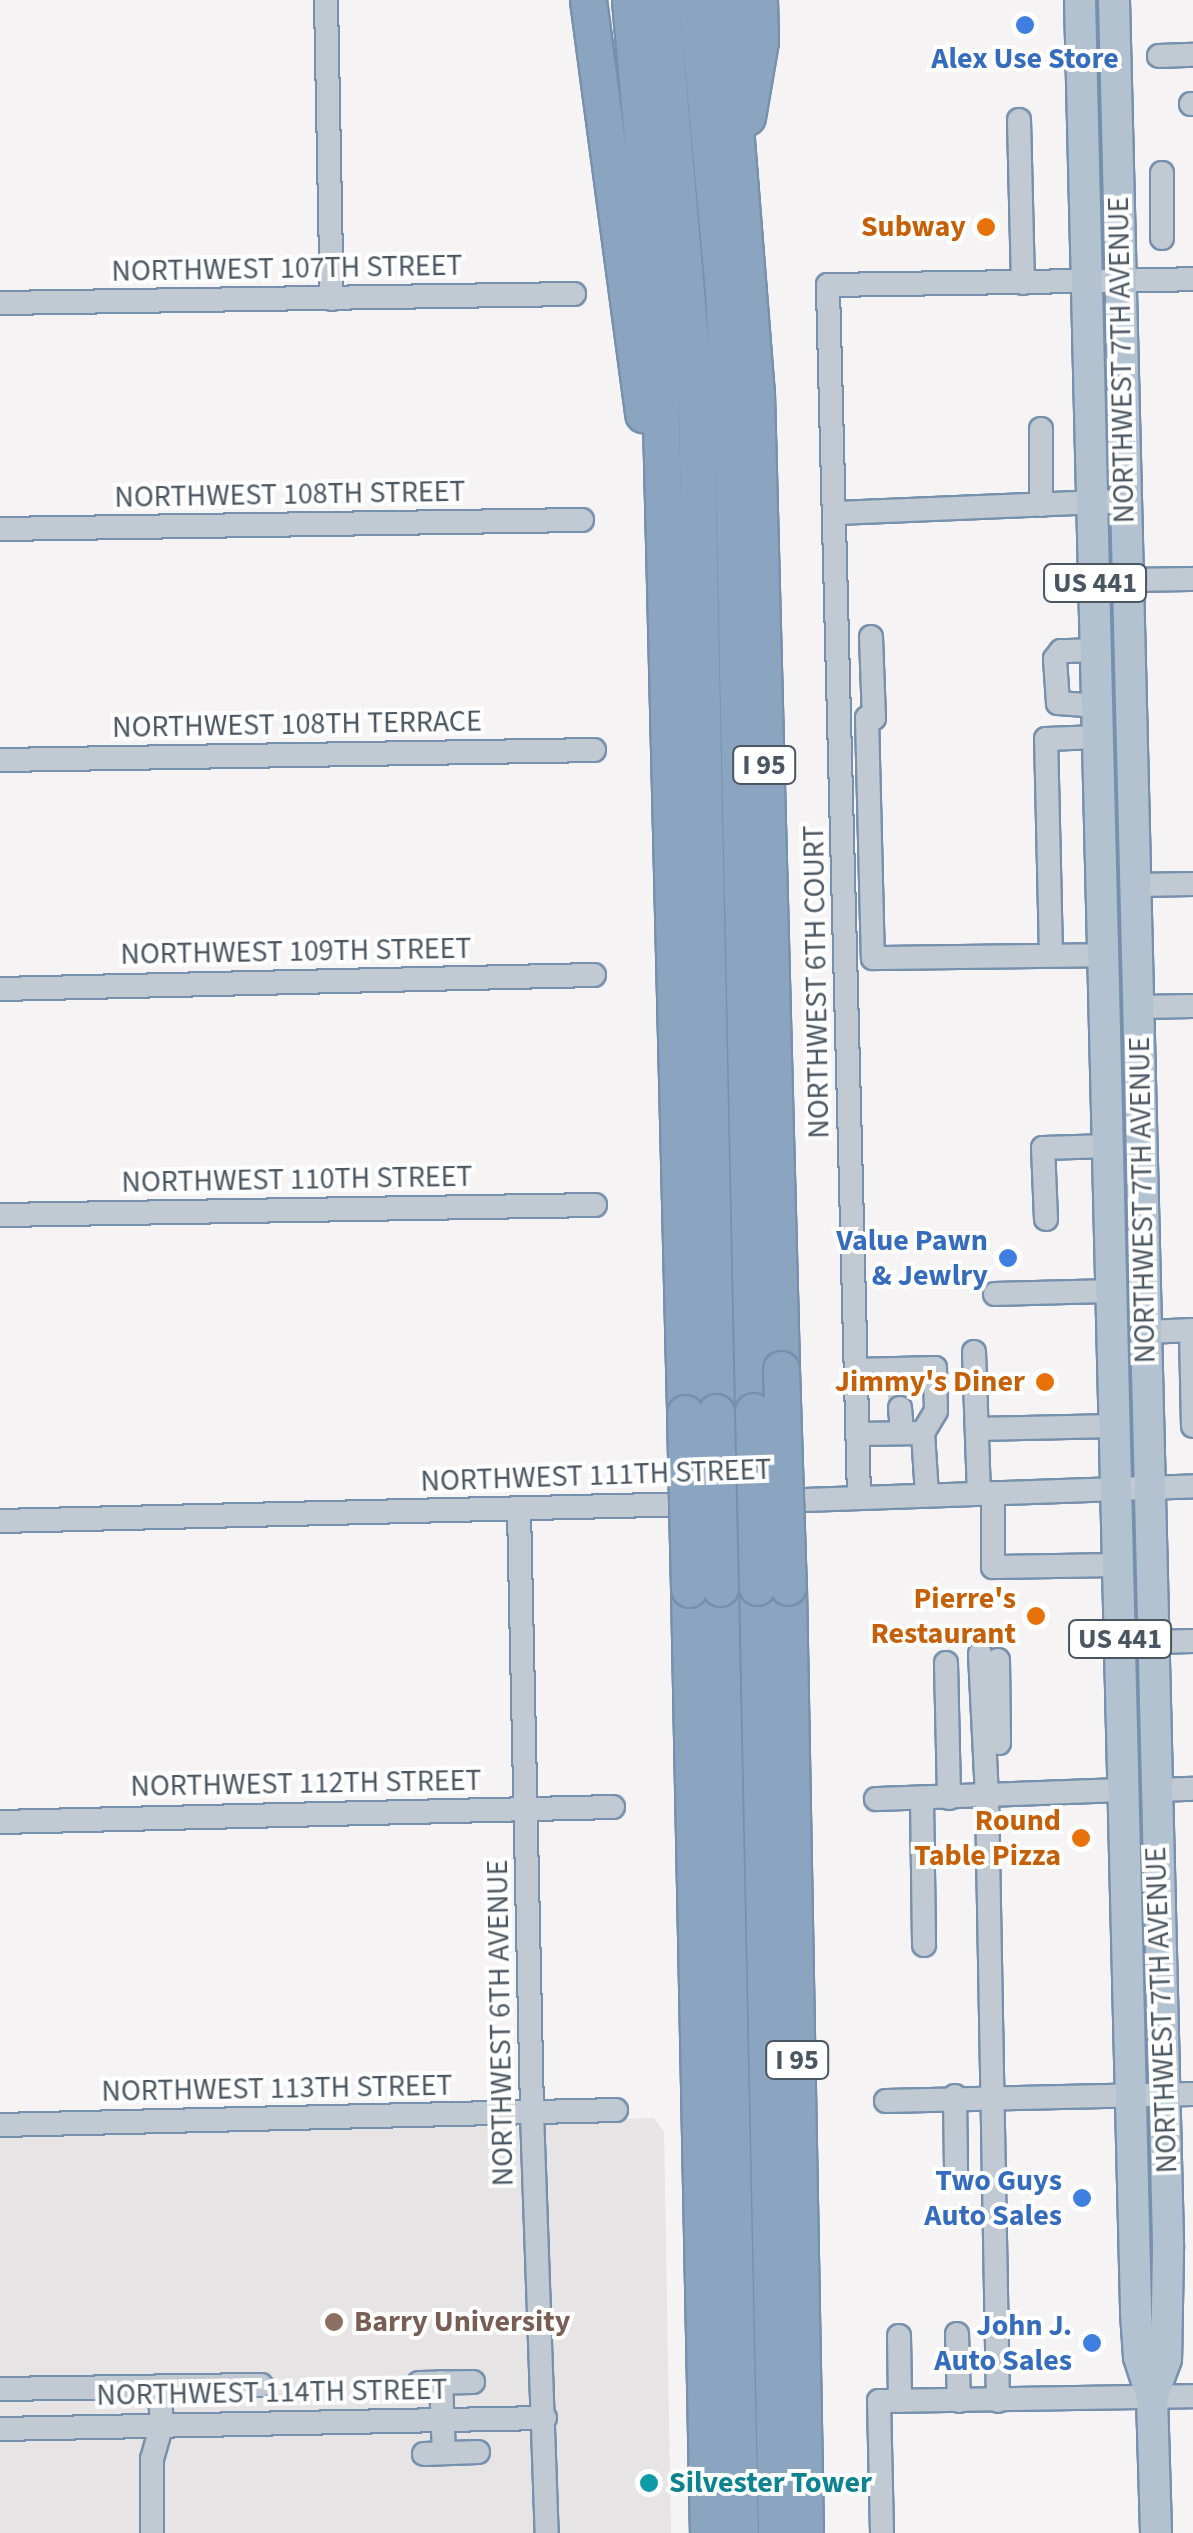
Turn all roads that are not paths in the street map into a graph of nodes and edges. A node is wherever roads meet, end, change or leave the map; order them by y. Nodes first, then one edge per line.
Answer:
1 (326, 0) edge
2 (588, 0) edge
3 (630, 0) edge
4 (661, 0) edge
5 (696, 0) edge
6 (725, 0) edge
7 (759, 0) edge
8 (1080, 0) edge
9 (1114, 0) edge
10 (1193, 55) edge
11 (1159, 56) dead end
12 (1019, 120) dead end
13 (740, 162) junction
14 (1162, 174) dead end
15 (1162, 209) junction
16 (1119, 210) junction
17 (1162, 238) dead end
18 (1193, 279) edge
19 (1121, 281) junction
20 (1023, 282) junction
21 (1087, 282) junction
22 (574, 294) dead end
23 (332, 299) junction
24 (0, 303) edge
25 (1041, 429) dead end
26 (1125, 501) junction
27 (1093, 502) junction
28 (1040, 505) junction
29 (836, 513) junction
30 (582, 520) dead end
31 (0, 529) edge
32 (666, 578) junction
33 (1193, 578) edge
34 (1127, 580) junction
35 (871, 637) dead end
36 (1097, 650) junction
37 (873, 685) junction
38 (840, 687) junction
39 (1098, 706) junction
40 (1099, 737) junction
41 (594, 750) dead end
42 (0, 760) edge
43 (1193, 884) edge
44 (1136, 885) junction
45 (1052, 955) junction
46 (1104, 955) junction
47 (594, 975) dead end
48 (0, 988) edge
49 (1193, 1006) edge
50 (1139, 1007) junction
51 (1141, 1106) junction
52 (1109, 1146) junction
53 (594, 1205) dead end
54 (0, 1216) edge
55 (1046, 1219) dead end
56 (1113, 1291) junction
57 (994, 1294) dead end
58 (1192, 1331) edge
59 (1146, 1332) junction
60 (974, 1352) dead end
61 (856, 1370) junction
62 (900, 1408) tunnel mouth
63 (701, 1413) junction
64 (1115, 1426) junction
65 (1193, 1426) edge
66 (978, 1430) junction
67 (913, 1433) junction
68 (857, 1434) junction
69 (1193, 1486) edge
70 (1150, 1487) junction
71 (1117, 1488) junction
72 (986, 1493) junction
73 (926, 1495) junction
74 (859, 1497) junction
75 (519, 1510) junction
76 (0, 1521) edge
77 (1119, 1565) junction
78 (772, 1587) junction
79 (704, 1588) junction
80 (1193, 1641) edge
81 (1153, 1642) junction
82 (989, 1657) dead end
83 (946, 1663) dead end
84 (1193, 1788) edge
85 (1124, 1790) junction
86 (1156, 1790) junction
87 (994, 1796) junction
88 (922, 1798) junction
89 (949, 1798) junction
90 (876, 1800) dead end
91 (613, 1807) dead end
92 (526, 1809) junction
93 (0, 1822) edge
94 (1159, 1931) junction
95 (924, 1945) dead end
96 (1178, 2094) edge
97 (955, 2096) junction
98 (993, 2096) junction
99 (1131, 2096) junction
100 (886, 2101) dead end
101 (616, 2110) dead end
102 (532, 2113) junction
103 (0, 2125) edge
104 (956, 2172) dead end
105 (958, 2334) dead end
106 (899, 2336) dead end
107 (473, 2382) dead end
108 (262, 2384) dead end
109 (159, 2386) junction
110 (0, 2389) edge
111 (1193, 2396) edge
112 (1152, 2397) junction
113 (889, 2401) junction
114 (959, 2401) junction
115 (998, 2402) junction
116 (545, 2418) junction
117 (442, 2420) junction
118 (162, 2426) junction
119 (0, 2429) edge
120 (478, 2452) dead end
121 (152, 2533) edge
122 (547, 2533) edge
123 (708, 2533) edge
124 (740, 2533) edge
125 (776, 2533) edge
126 (804, 2533) edge
127 (882, 2533) edge
128 (1156, 2533) edge

1 - 23 street
2 - 32 highway
3 - 32 highway
4 - 63 highway
5 - 78 highway, bridge
6 - 13 highway, I 95
7 - 13 highway
8 - 21 main road, NORTHWEST 7TH AVENUE / US 441
9 - 16 main road, NORTHWEST 7TH AVENUE / US 441
10 - 11 street
12 - 20 street
13 - 78 highway, I 95, bridge
14 - 15 street
15 - 16 street
15 - 17 street
16 - 19 main road, NORTHWEST 7TH AVENUE / US 441
18 - 19 street
19 - 21 street
19 - 26 main road, NORTHWEST 7TH AVENUE / US 441
20 - 21 street
20 - 29 street, NORTHWEST 6TH COURT
21 - 27 main road, NORTHWEST 7TH AVENUE / US 441
22 - 23 street, NORTHWEST 107TH STREET
23 - 24 street, NORTHWEST 107TH STREET
25 - 28 street
26 - 27 street
26 - 34 main road, NORTHWEST 7TH AVENUE / US 441
27 - 28 street
27 - 36 main road, NORTHWEST 7TH AVENUE / US 441
28 - 29 street
29 - 38 street, NORTHWEST 6TH COURT
30 - 31 street, NORTHWEST 108TH STREET
32 - 63 highway
33 - 34 street
34 - 44 main road, NORTHWEST 7TH AVENUE / US 441
35 - 37 street
36 - 39 main road, NORTHWEST 7TH AVENUE / US 441
36 - 39 street
37 - 38 street
37 - 45 street
38 - 61 street, NORTHWEST 6TH COURT
39 - 40 main road, NORTHWEST 7TH AVENUE / US 441
40 - 44 main road
40 - 45 street
40 - 46 main road, NORTHWEST 7TH AVENUE / US 441
41 - 42 street, NORTHWEST 108TH TERRACE
43 - 44 street
44 - 50 main road, NORTHWEST 7TH AVENUE / US 441
45 - 46 street
46 - 51 main road
46 - 52 main road, NORTHWEST 7TH AVENUE / US 441
47 - 48 street, NORTHWEST 109TH STREET
49 - 50 street
50 - 51 main road, NORTHWEST 7TH AVENUE / US 441
51 - 59 main road, NORTHWEST 7TH AVENUE / US 441
52 - 55 street
52 - 56 main road, NORTHWEST 7TH AVENUE / US 441
53 - 54 street, NORTHWEST 110TH STREET
56 - 57 street
56 - 64 main road, NORTHWEST 7TH AVENUE / US 441
58 - 59 street
58 - 65 street
59 - 70 main road, NORTHWEST 7TH AVENUE / US 441
60 - 66 street
61 - 67 street
61 - 68 street, NORTHWEST 6TH COURT
62 - 67 street
63 - 79 highway, bridge
64 - 66 street
64 - 71 main road, NORTHWEST 7TH AVENUE / US 441
66 - 72 street
67 - 68 street
67 - 73 street
68 - 74 street, NORTHWEST 6TH COURT
69 - 70 street, NORTHWEST 111TH STREET
70 - 71 street, NORTHWEST 111TH STREET
70 - 81 main road, NORTHWEST 7TH AVENUE / US 441
71 - 72 street, NORTHWEST 111TH STREET
71 - 77 main road, NORTHWEST 7TH AVENUE / US 441
72 - 73 street, NORTHWEST 111TH STREET
72 - 77 street
73 - 74 street, NORTHWEST 111TH STREET
74 - 75 street, NORTHWEST 111TH STREET
75 - 76 street, NORTHWEST 111TH STREET
75 - 92 street, NORTHWEST 6TH AVENUE
77 - 85 main road, NORTHWEST 7TH AVENUE / US 441
78 - 125 highway
78 - 126 highway, I 95
79 - 123 highway
79 - 124 highway
80 - 81 street
81 - 86 main road, NORTHWEST 7TH AVENUE / US 441
82 - 87 street
83 - 89 street
84 - 86 street
85 - 87 street
85 - 94 main road
85 - 99 main road, NORTHWEST 7TH AVENUE / US 441
86 - 94 main road, NORTHWEST 7TH AVENUE / US 441
87 - 89 street
87 - 98 street
88 - 89 street
88 - 90 street
88 - 95 street
91 - 92 street, NORTHWEST 112TH STREET
92 - 93 street, NORTHWEST 112TH STREET
92 - 102 street, NORTHWEST 6TH AVENUE
94 - 96 main road, NORTHWEST 7TH AVENUE / US 441
96 - 99 street
96 - 112 main road, NORTHWEST 7TH AVENUE / US 441
97 - 98 street
97 - 100 street
97 - 104 street
98 - 99 street
98 - 115 street
99 - 112 main road, NORTHWEST 7TH AVENUE / US 441
101 - 102 street, NORTHWEST 113TH STREET
102 - 103 street, NORTHWEST 113TH STREET
102 - 116 street, NORTHWEST 6TH AVENUE
105 - 114 street
106 - 113 street
107 - 117 street
108 - 109 street
109 - 110 street
109 - 118 street
111 - 112 street
112 - 115 street
112 - 128 main road, NORTHWEST 7TH AVENUE / US 441
113 - 114 street
113 - 127 street
114 - 115 street
116 - 117 street, NORTHWEST 114TH STREET
116 - 122 street, NORTHWEST 6TH AVENUE
117 - 118 street, NORTHWEST 114TH STREET
117 - 120 street
118 - 119 street, NORTHWEST 114TH STREET
118 - 121 street

